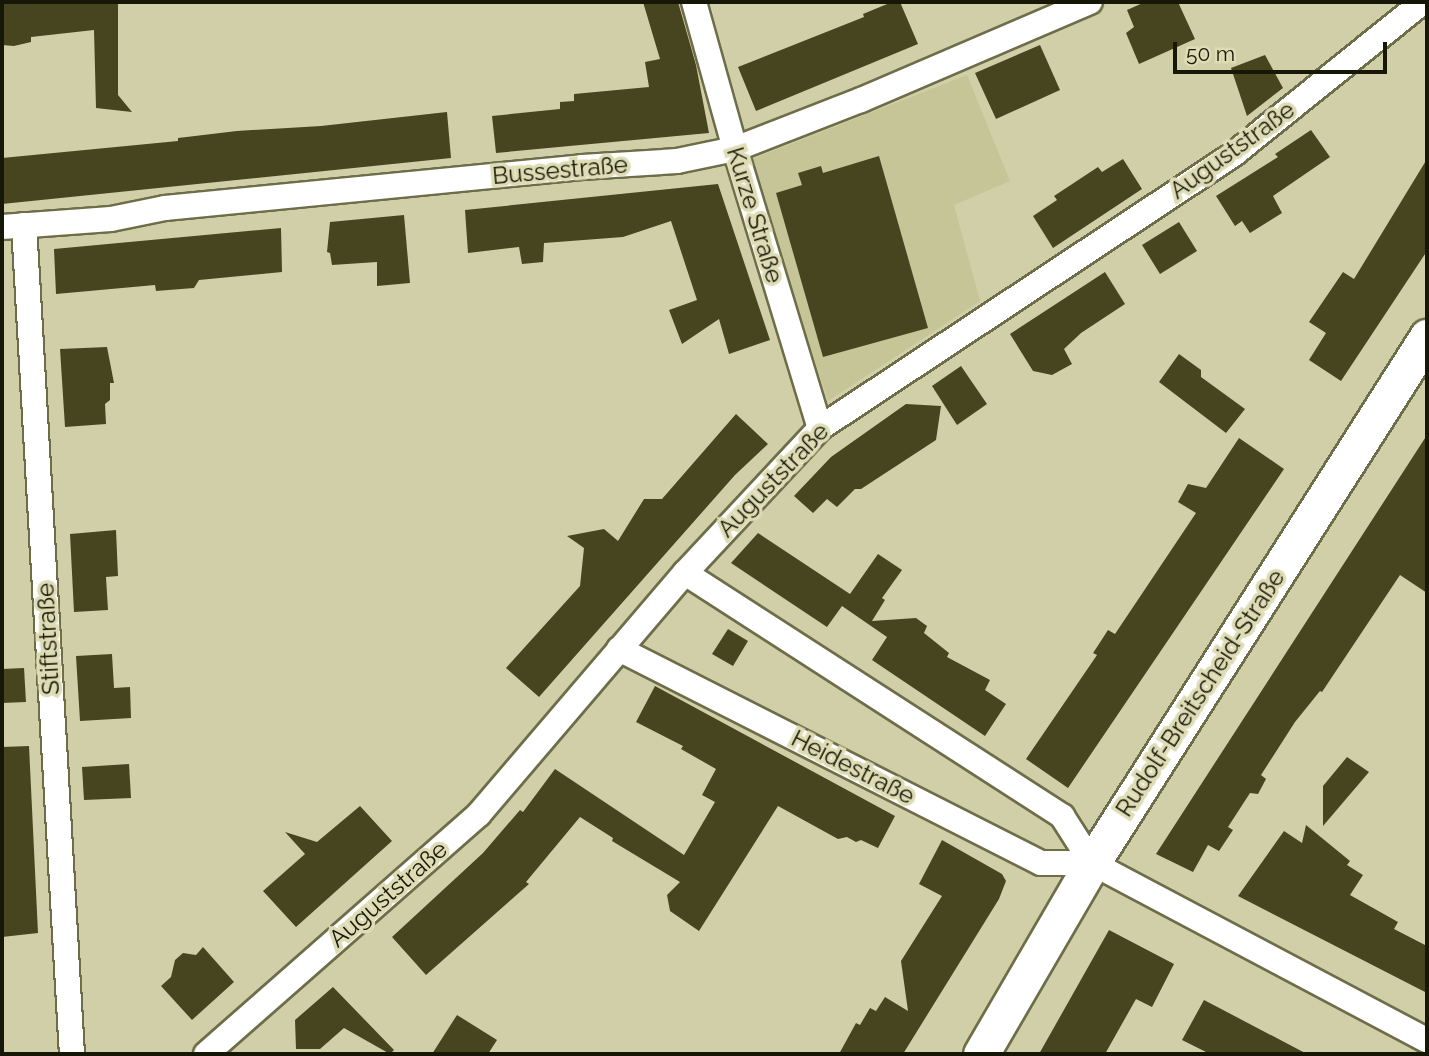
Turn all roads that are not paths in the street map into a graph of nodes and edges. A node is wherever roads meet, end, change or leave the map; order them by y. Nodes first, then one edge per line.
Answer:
1 (694, 2) edge
2 (1090, 2) edge
3 (1423, 2) edge
4 (735, 149) junction
5 (13, 226) edge
6 (1427, 337) edge
7 (820, 428) junction
8 (685, 573) junction
9 (619, 649) junction
10 (1092, 863) junction
11 (1427, 1040) edge
12 (72, 1054) edge
13 (206, 1054) edge
14 (981, 1054) edge

1 - 4 street, Kurze Straße
2 - 4 street, Bussestraße
3 - 7 street, Auguststraße
4 - 5 street, Bussestraße
4 - 7 street, Kurze Straße
5 - 12 street, Stiftstraße
6 - 10 street, Rudolf-Breitscheid-Straße
7 - 8 street, Auguststraße
8 - 9 street, Auguststraße
8 - 10 street, Heidestraße
9 - 10 street, Heidestraße
9 - 13 street, Auguststraße
10 - 11 street, Heidestraße
10 - 14 street, Rudolf-Breitscheid-Straße

